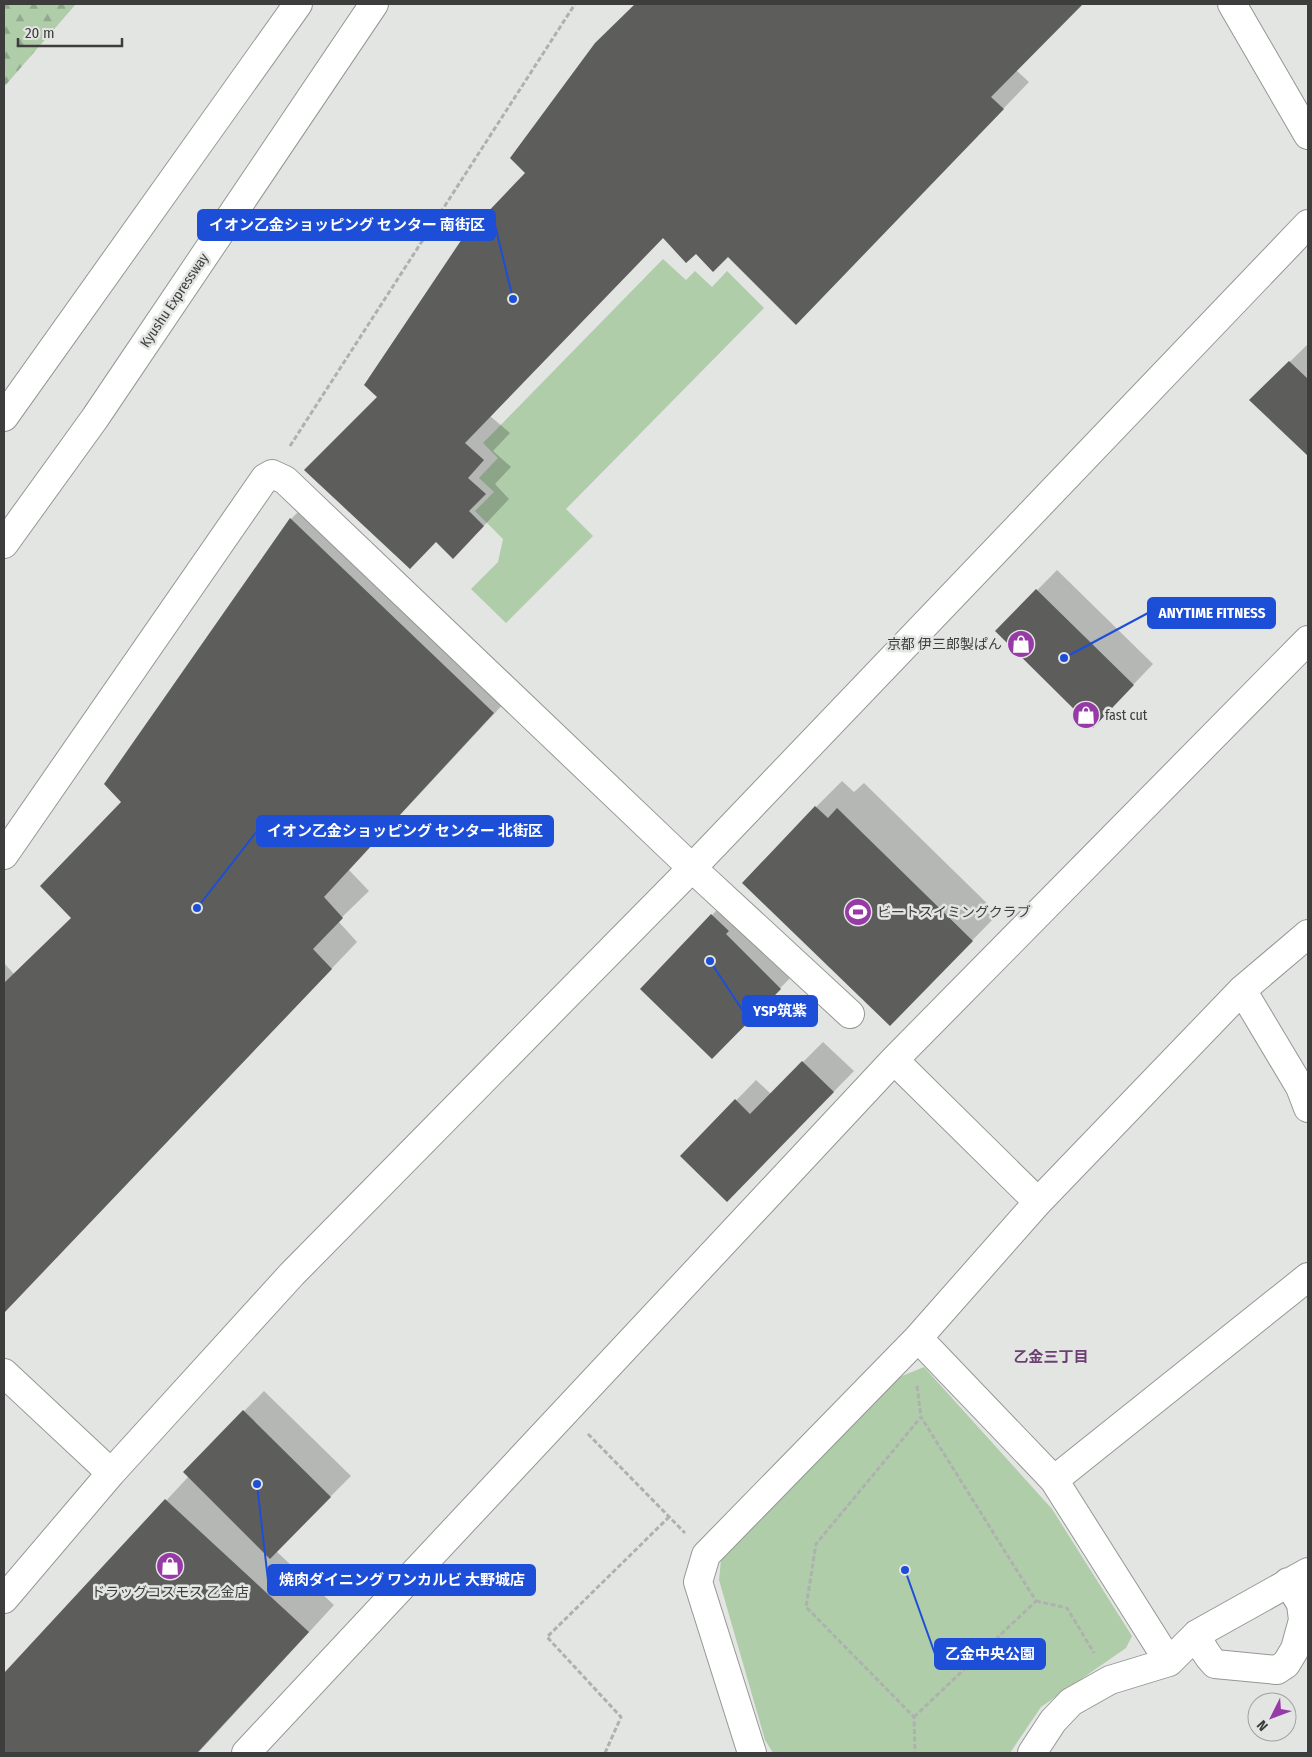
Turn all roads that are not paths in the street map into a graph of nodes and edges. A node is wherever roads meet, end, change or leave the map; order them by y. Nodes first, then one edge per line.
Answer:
1 (298, 4) edge
2 (374, 4) edge
3 (1232, 4) edge
4 (1308, 135) edge
5 (1308, 224) edge
6 (4, 417) edge
7 (4, 544) edge
8 (1308, 640) edge
9 (4, 855) edge
10 (692, 868) junction
11 (1308, 934) edge
12 (1242, 990) junction
13 (850, 1014) dead end
14 (894, 1060) junction
15 (1308, 1108) edge
16 (1038, 1202) junction
17 (1308, 1277) edge
18 (918, 1338) junction
19 (4, 1373) edge
20 (110, 1473) junction
21 (1054, 1480) junction
22 (1298, 1577) edge
23 (4, 1599) edge
24 (1196, 1634) junction
25 (1169, 1662) junction
26 (1041, 1750) edge
27 (247, 1753) edge
28 (752, 1753) edge

1 - 6 main road
2 - 7 main road, Kyushu Expressway
3 - 4 main road
5 - 10 main road
8 - 14 main road
9 - 10 main road
10 - 13 main road
10 - 20 main road
11 - 12 main road
12 - 15 main road
12 - 16 main road
14 - 16 main road
14 - 27 main road
16 - 18 main road
17 - 21 main road
18 - 21 main road
18 - 28 main road
19 - 20 main road
20 - 23 main road
21 - 25 main road
22 - 24 main road
22 - 24 main road
24 - 25 main road
25 - 26 main road

